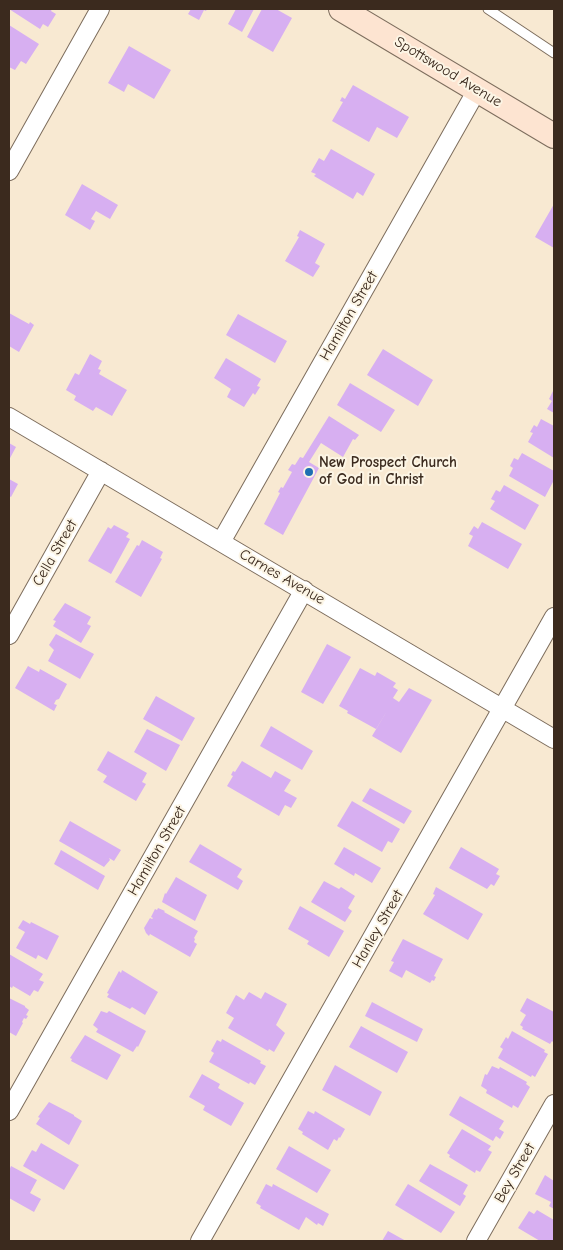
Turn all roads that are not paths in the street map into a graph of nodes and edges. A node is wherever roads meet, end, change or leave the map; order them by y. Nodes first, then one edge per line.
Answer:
1 (100, 9) edge
2 (341, 9) edge
3 (488, 9) edge
4 (554, 53) edge
5 (478, 90) junction
6 (554, 136) edge
7 (9, 171) edge
8 (9, 417) edge
9 (101, 471) junction
10 (221, 542) junction
11 (304, 590) junction
12 (554, 617) edge
13 (9, 635) edge
14 (503, 708) junction
15 (554, 739) edge
16 (554, 1104) edge
17 (9, 1111) edge
18 (200, 1241) edge
19 (476, 1241) edge

1 - 7 street
2 - 5 street, Spottswood Avenue
3 - 4 lane
5 - 6 street, Spottswood Avenue
5 - 10 street, Hamilton Street
8 - 9 street, Carnes Avenue
9 - 10 street, Carnes Avenue
9 - 13 street, Cella Street
10 - 11 street, Carnes Avenue
11 - 14 street, Carnes Avenue
11 - 17 street, Hamilton Street
12 - 14 street, Hanley Street
14 - 15 street, Carnes Avenue
14 - 18 street, Hanley Street
16 - 19 street, Bey Street

